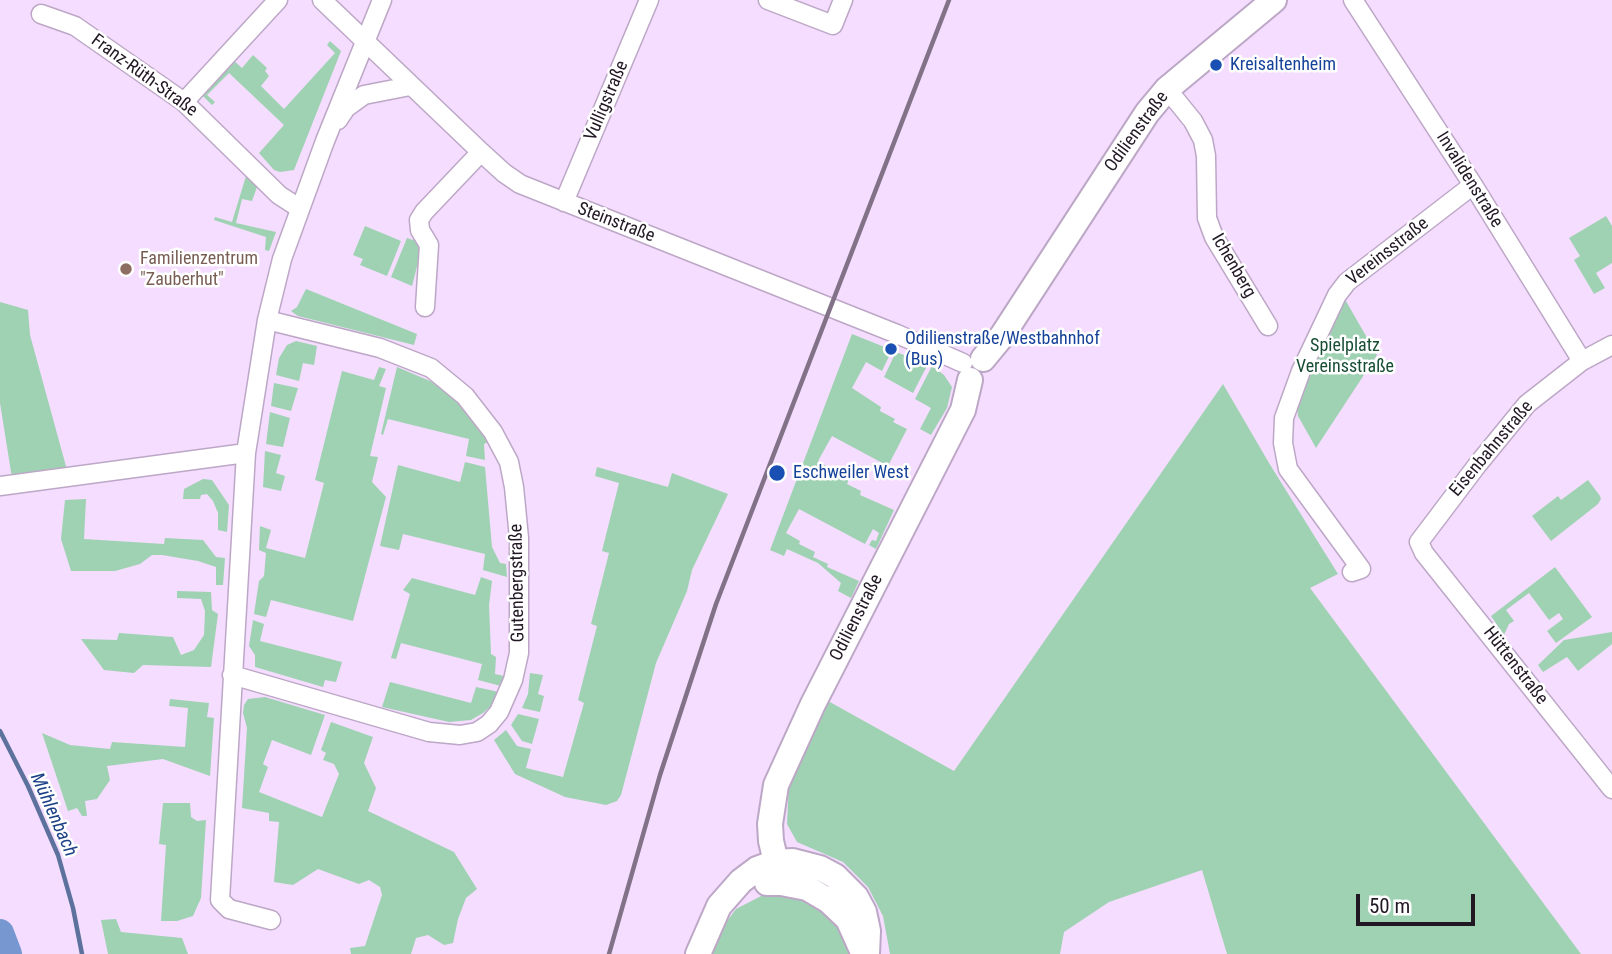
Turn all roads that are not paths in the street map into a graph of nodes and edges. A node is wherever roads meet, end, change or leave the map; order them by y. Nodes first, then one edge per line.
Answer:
1 (278, 0) edge
2 (322, 0) edge
3 (382, 0) edge
4 (649, 0) edge
5 (768, 0) edge
6 (843, 0) edge
7 (1274, 0) edge
8 (1353, 0) edge
9 (41, 13) dead end
10 (364, 40) junction
11 (410, 86) junction
12 (1167, 89) junction
13 (184, 102) junction
14 (324, 141) junction
15 (481, 152) junction
16 (1473, 185) junction
17 (564, 202) junction
18 (299, 208) junction
19 (425, 307) dead end
20 (267, 320) junction
21 (1268, 326) dead end
22 (1612, 345) edge
23 (1582, 361) junction
24 (972, 367) junction
25 (246, 453) junction
26 (5, 485) edge
27 (1419, 542) joint
28 (1352, 572) dead end
29 (232, 675) junction
30 (1612, 789) edge
31 (779, 872) junction
32 (271, 920) dead end
33 (698, 954) edge
34 (865, 954) edge

1 - 13 street
2 - 10 street, Steinstraße
3 - 10 street
4 - 17 street, Vulligstraße
5 - 6 street
7 - 12 main road, Odilienstraße
8 - 16 street, Invalidenstraße
9 - 13 street, Franz-Rüth-Straße
10 - 11 street, Steinstraße
10 - 14 street
11 - 14 street
11 - 15 street, Steinstraße
12 - 21 street, Ichenberg
12 - 24 main road, Odilienstraße
13 - 18 street, Franz-Rüth-Straße
14 - 18 street
15 - 17 street, Steinstraße
15 - 19 street
16 - 23 street, Invalidenstraße
16 - 28 street, Vereinsstraße
17 - 24 street, Steinstraße
18 - 20 street
20 - 25 street
20 - 29 street, Gutenbergstraße
22 - 23 street, Eisenbahnstraße
23 - 27 street, Eisenbahnstraße
24 - 31 main road, Odilienstraße
25 - 26 street
25 - 29 street
27 - 30 street, Hüttenstraße
29 - 32 street
31 - 33 main road
31 - 34 main road

